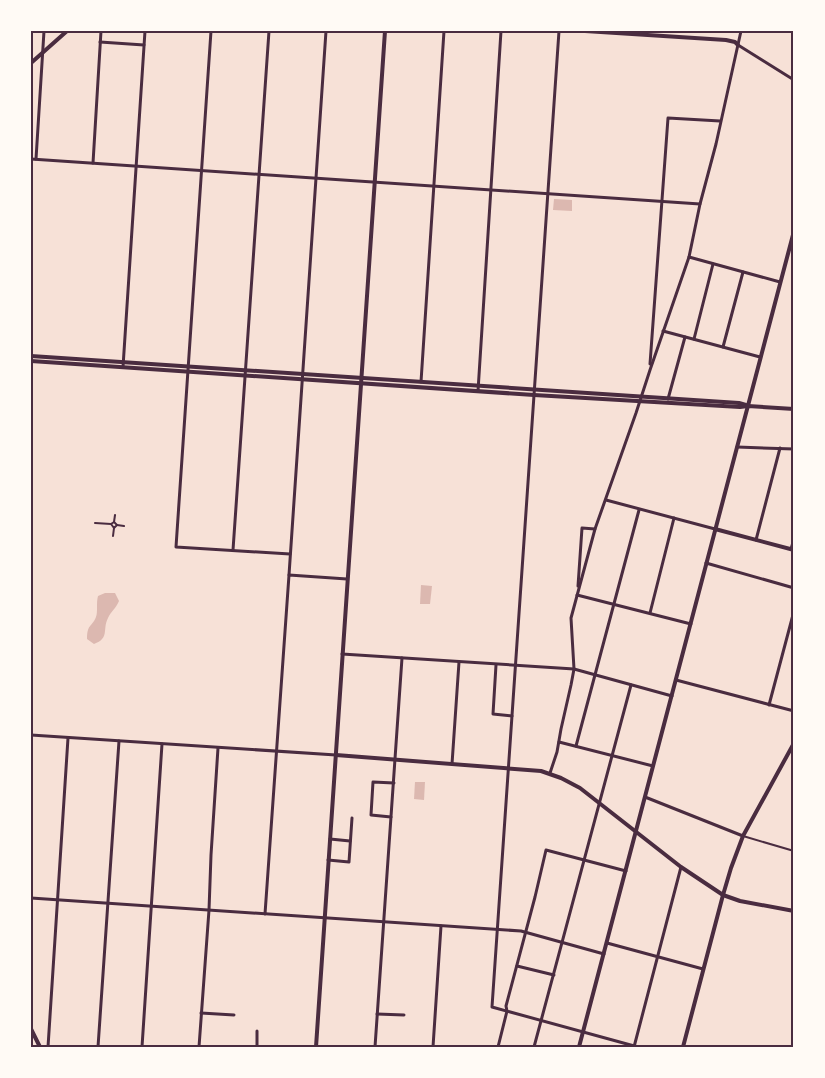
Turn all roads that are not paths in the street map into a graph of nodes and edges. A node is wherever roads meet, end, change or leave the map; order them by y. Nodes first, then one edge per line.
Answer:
1 (44, 31) edge
2 (67, 31) edge
3 (101, 31) edge
4 (145, 31) edge
5 (211, 31) edge
6 (269, 31) edge
7 (326, 31) edge
8 (385, 31) edge
9 (444, 31) edge
10 (501, 31) edge
11 (559, 31) edge
12 (585, 31) edge
13 (673, 31) edge
14 (741, 31) edge
15 (672, 36) junction
16 (100, 42) junction
17 (144, 45) junction
18 (738, 45) junction
19 (43, 53) junction
20 (31, 63) edge
21 (794, 80) edge
22 (720, 121) junction
23 (31, 159) edge
24 (36, 159) junction
25 (92, 162) junction
26 (136, 166) junction
27 (202, 170) junction
28 (259, 174) junction
29 (316, 178) junction
30 (374, 182) junction
31 (434, 186) junction
32 (491, 190) junction
33 (548, 194) junction
34 (661, 202) junction
35 (700, 204) junction
36 (794, 231) edge
37 (689, 257) junction
38 (713, 264) junction
39 (743, 272) junction
40 (780, 282) junction
41 (663, 331) junction
42 (685, 337) junction
43 (694, 340) junction
44 (723, 347) junction
45 (31, 356) edge
46 (760, 357) junction
47 (31, 361) edge
48 (123, 365) junction
49 (189, 369) junction
50 (650, 370) junction
51 (246, 373) junction
52 (303, 377) junction
53 (362, 381) junction
54 (421, 382) junction
55 (478, 386) junction
56 (420, 388) junction
57 (478, 391) junction
58 (534, 393) junction
59 (640, 399) junction
60 (668, 401) junction
61 (748, 406) junction
62 (794, 409) edge
63 (737, 447) junction
64 (780, 448) junction
65 (794, 449) edge
66 (606, 500) junction
67 (640, 510) junction
68 (115, 515) dead end
69 (674, 518) junction
70 (114, 522) junction
71 (95, 523) dead end
72 (111, 524) junction
73 (117, 525) junction
74 (124, 526) dead end
75 (114, 528) junction
76 (595, 529) junction
77 (715, 529) junction
78 (113, 536) dead end
79 (794, 539) edge
80 (756, 540) junction
81 (792, 549) edge
82 (233, 550) junction
83 (290, 554) junction
84 (706, 563) junction
85 (289, 575) junction
86 (348, 579) junction
87 (794, 588) edge
88 (577, 595) junction
89 (614, 604) junction
90 (794, 612) edge
91 (650, 614) junction
92 (690, 624) junction
93 (792, 627) edge
94 (342, 654) junction
95 (402, 658) junction
96 (459, 662) junction
97 (496, 665) junction
98 (516, 666) junction
99 (574, 669) junction
100 (595, 675) junction
101 (676, 680) junction
102 (631, 685) junction
103 (672, 696) junction
104 (769, 704) junction
105 (794, 711) edge
106 (512, 716) junction
107 (31, 735) edge
108 (68, 738) junction
109 (119, 741) junction
110 (559, 742) junction
111 (794, 743) edge
112 (162, 744) junction
113 (576, 746) junction
114 (218, 748) junction
115 (277, 751) junction
116 (336, 755) junction
117 (612, 756) junction
118 (395, 760) junction
119 (452, 764) junction
120 (653, 766) junction
121 (508, 768) junction
122 (550, 773) junction
123 (394, 782) junction
124 (645, 797) junction
125 (599, 803) junction
126 (391, 817) junction
127 (352, 818) dead end
128 (635, 830) junction
129 (743, 836) junction
130 (330, 839) junction
131 (350, 841) junction
132 (794, 851) edge
133 (328, 860) junction
134 (584, 860) junction
135 (681, 867) junction
136 (626, 871) junction
137 (723, 895) junction
138 (31, 898) edge
139 (58, 900) junction
140 (108, 903) junction
141 (152, 906) junction
142 (209, 910) junction
143 (794, 911) edge
144 (265, 914) junction
145 (325, 918) junction
146 (384, 922) junction
147 (441, 926) junction
148 (498, 929) junction
149 (526, 932) junction
150 (562, 943) junction
151 (607, 943) junction
152 (604, 954) junction
153 (658, 957) junction
154 (517, 966) junction
155 (703, 969) junction
156 (554, 975) junction
157 (507, 1011) junction
158 (201, 1014) junction
159 (377, 1014) junction
160 (234, 1015) dead end
161 (404, 1015) dead end
162 (541, 1022) junction
163 (31, 1028) edge
164 (258, 1031) dead end
165 (583, 1033) junction
166 (635, 1046) edge
167 (40, 1047) edge
168 (48, 1047) edge
169 (98, 1047) edge
170 (142, 1047) edge
171 (199, 1047) edge
172 (256, 1047) edge
173 (316, 1047) edge
174 (375, 1047) edge
175 (433, 1047) edge
176 (498, 1047) edge
177 (534, 1047) edge
178 (579, 1047) edge
179 (683, 1047) edge

1 - 19 street
2 - 19 street
3 - 16 street
4 - 17 street
5 - 27 street
6 - 28 street
7 - 29 street
8 - 30 street
9 - 31 street
10 - 32 street
11 - 33 street
12 - 15 street
13 - 15 street
14 - 18 street
15 - 18 street
16 - 17 street
16 - 25 street
17 - 26 street
18 - 21 street
18 - 22 street
19 - 20 street
19 - 24 street
22 - 34 street
22 - 35 street
23 - 24 street
24 - 25 street
25 - 26 street
26 - 27 street
26 - 48 street
27 - 28 street
27 - 49 street
28 - 29 street
28 - 51 street
29 - 30 street
29 - 52 street
30 - 31 street
30 - 53 street
31 - 32 street
31 - 54 street
32 - 33 street
32 - 55 street
33 - 34 street
33 - 58 street
34 - 35 street
34 - 50 street
35 - 37 street
36 - 40 street
37 - 38 street
37 - 41 street
38 - 39 street
38 - 43 street
39 - 40 street
39 - 44 street
40 - 46 street
41 - 42 street
41 - 50 street
42 - 43 street
42 - 60 street
43 - 44 street
44 - 46 street
45 - 48 street
46 - 61 street
47 - 48 street
48 - 49 street
49 - 51 street
49 - 82 street
50 - 59 street
51 - 52 street
51 - 82 street
52 - 53 street
52 - 83 street
53 - 54 street
53 - 56 street
53 - 86 street
54 - 55 street
54 - 56 street
55 - 57 street
55 - 58 street
56 - 57 street
57 - 58 street
58 - 59 street
58 - 98 street
59 - 60 street
59 - 66 street
60 - 61 street
61 - 62 street
61 - 63 street
63 - 64 street
63 - 77 street
64 - 65 street
64 - 80 street
66 - 67 street
66 - 76 street
67 - 69 street
67 - 89 street
68 - 70 street
69 - 77 street
69 - 91 street
70 - 72 street
70 - 73 street
71 - 72 street
72 - 75 street
73 - 74 street
73 - 75 street
75 - 78 street
76 - 88 street
76 - 88 street
77 - 80 street
77 - 84 street
79 - 81 street
80 - 81 street
82 - 83 street
83 - 85 street
84 - 87 street
84 - 92 street
85 - 86 street
85 - 115 street
86 - 94 street
88 - 89 street
88 - 99 street
89 - 91 street
89 - 100 street
90 - 93 street
91 - 92 street
92 - 101 street
93 - 104 street
94 - 95 street
94 - 116 street
95 - 96 street
95 - 118 street
96 - 97 street
96 - 119 street
97 - 98 street
97 - 106 street
98 - 99 street
98 - 106 street
99 - 100 street
99 - 110 street
100 - 102 street
100 - 113 street
101 - 103 street
101 - 104 street
102 - 103 street
102 - 117 street
103 - 120 street
104 - 105 street
106 - 121 street
107 - 108 street
108 - 109 street
108 - 139 street
109 - 112 street
109 - 140 street
110 - 113 street
110 - 122 street
111 - 129 street
112 - 114 street
112 - 141 street
113 - 117 street
114 - 115 street
114 - 142 street
115 - 116 street
115 - 144 street
116 - 118 street
116 - 130 street
117 - 120 street
117 - 125 street
118 - 119 street
118 - 123 street
119 - 121 street
120 - 124 street
121 - 122 street
121 - 148 street
122 - 125 street
123 - 126 street
123 - 126 street
124 - 128 street
124 - 129 street
125 - 128 street
125 - 134 street
126 - 146 street
127 - 131 street
128 - 135 street
128 - 136 street
129 - 132 street
129 - 137 street
130 - 131 street
130 - 133 street
131 - 133 street
133 - 145 street
134 - 136 street
134 - 149 street
134 - 150 street
135 - 137 street
135 - 153 street
136 - 151 street
137 - 143 street
137 - 155 street
138 - 139 street
139 - 140 street
139 - 168 street
140 - 141 street
140 - 169 street
141 - 142 street
141 - 170 street
142 - 144 street
142 - 158 street
144 - 145 street
145 - 146 street
145 - 173 street
146 - 147 street
146 - 159 street
147 - 148 street
147 - 175 street
148 - 149 street
148 - 157 street
149 - 150 street
149 - 154 street
150 - 152 street
150 - 156 street
151 - 152 street
151 - 153 street
152 - 165 street
153 - 155 street
153 - 166 street
154 - 156 street
154 - 157 street
155 - 179 street
156 - 162 street
157 - 162 street
157 - 176 street
158 - 160 street
158 - 171 street
159 - 161 street
159 - 174 street
162 - 165 street
162 - 177 street
163 - 167 street
164 - 172 street
165 - 166 street
165 - 178 street

